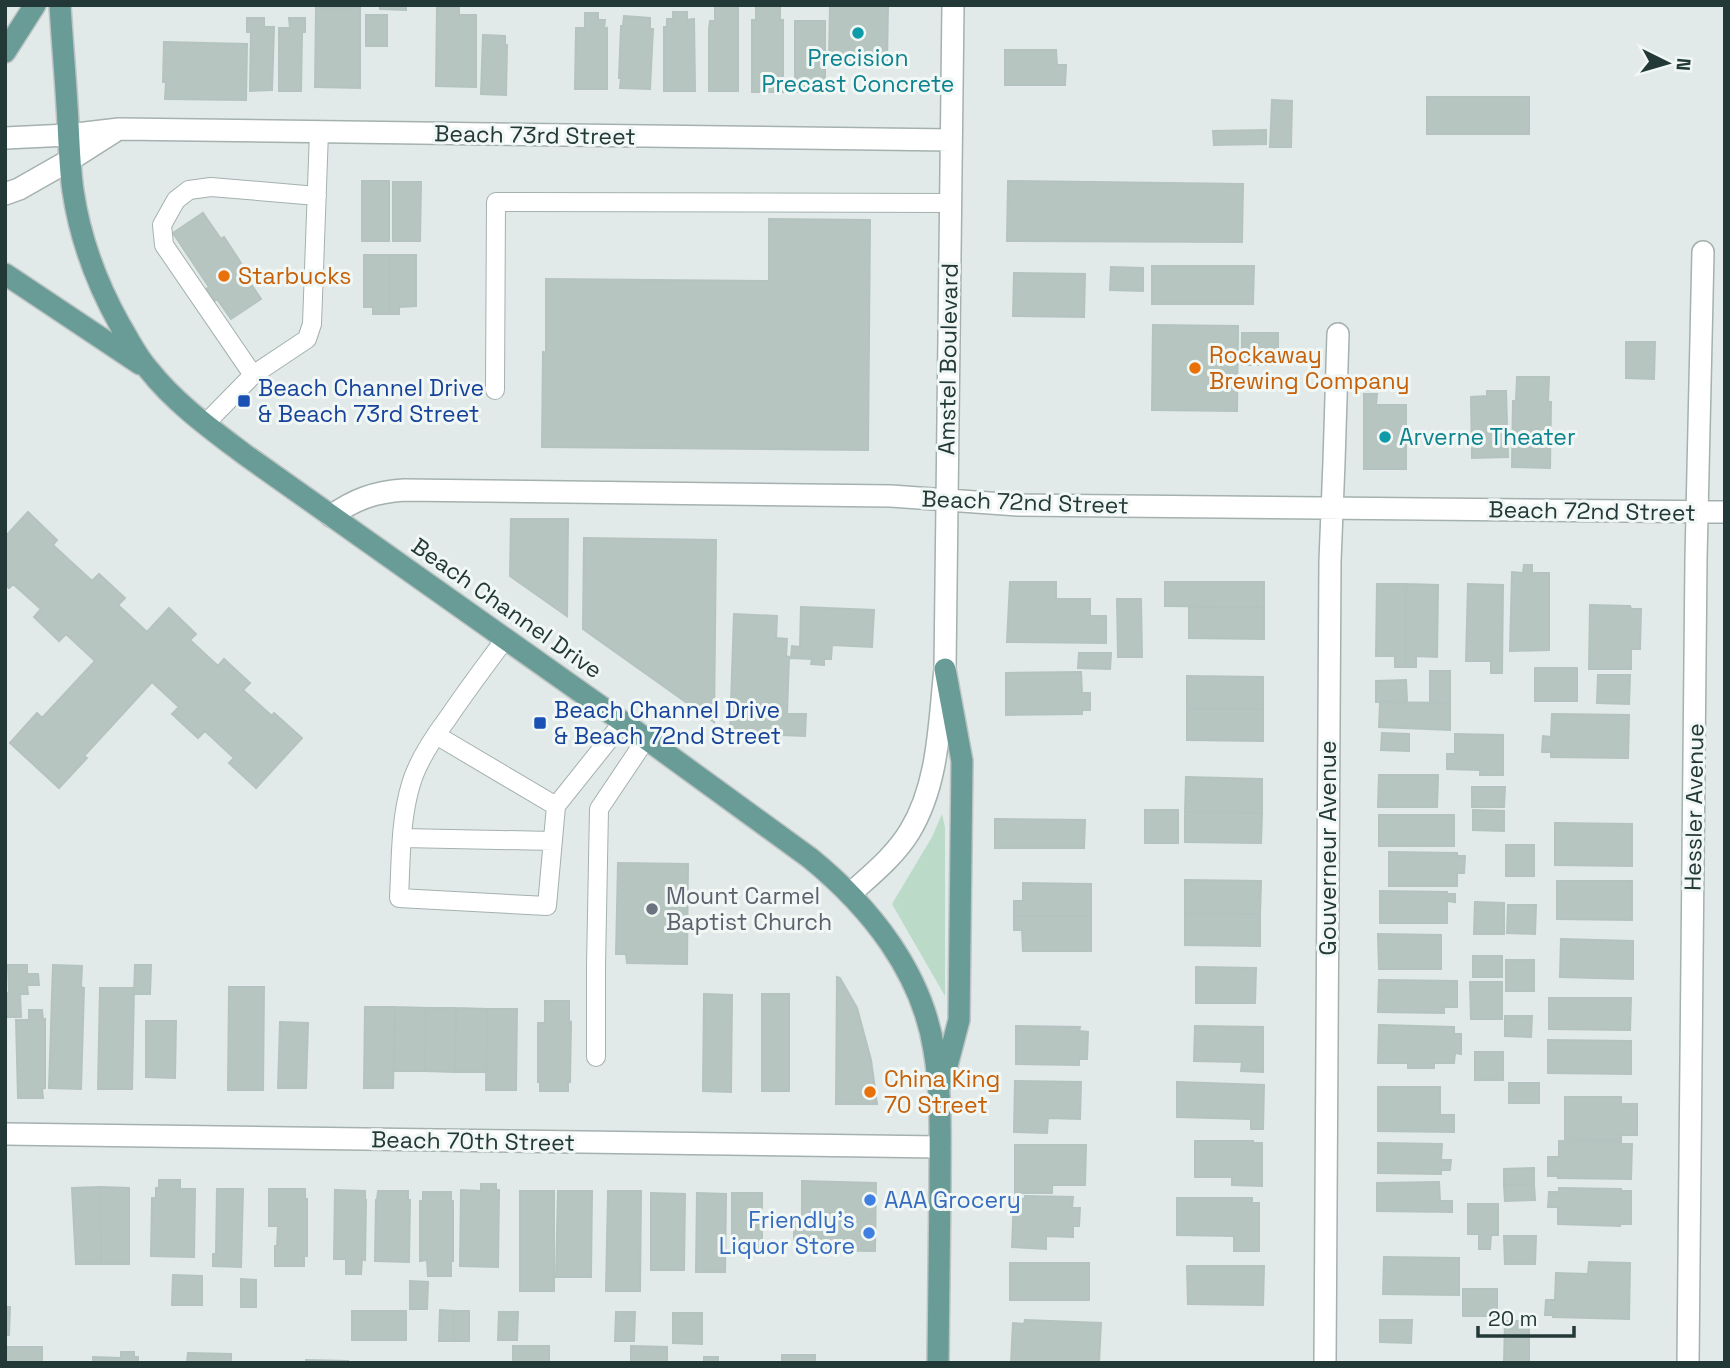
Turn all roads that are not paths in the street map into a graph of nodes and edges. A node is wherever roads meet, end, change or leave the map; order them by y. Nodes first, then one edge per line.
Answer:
1 (35, 5) edge
2 (60, 5) edge
3 (953, 5) edge
4 (5, 52) edge
5 (119, 129) junction
6 (319, 132) junction
7 (68, 135) junction
8 (5, 138) edge
9 (951, 141) junction
10 (70, 160) junction
11 (5, 194) edge
12 (317, 196) junction
13 (950, 202) junction
14 (1703, 252) dead end
15 (5, 274) edge
16 (1338, 334) dead end
17 (148, 369) junction
18 (253, 375) junction
19 (495, 390) dead end
20 (205, 424) junction
21 (947, 500) junction
22 (1332, 509) junction
23 (1698, 512) junction
24 (1725, 512) edge
25 (331, 516) junction
26 (505, 639) junction
27 (945, 668) junction
28 (622, 722) junction
29 (436, 734) junction
30 (646, 739) junction
31 (556, 806) junction
32 (403, 838) junction
33 (553, 841) junction
34 (850, 894) junction
35 (596, 1057) dead end
36 (939, 1097) junction
37 (5, 1134) edge
38 (940, 1147) junction
39 (938, 1363) edge
40 (1325, 1363) edge
41 (1688, 1363) edge

1 - 4 main road
2 - 7 main road, Beach Channel Drive
3 - 9 street, Amstel Boulevard
5 - 6 street, Beach 73rd Street
5 - 7 street, Beach 73rd Street
5 - 10 street
6 - 9 street, Beach 73rd Street
6 - 12 lane
7 - 8 street, Beach 73rd Street
7 - 10 main road, Beach Channel Drive
9 - 13 street, Amstel Boulevard
10 - 11 street
10 - 17 main road, Beach Channel Drive
12 - 18 lane
12 - 18 lane
13 - 19 lane
13 - 21 street, Amstel Boulevard
14 - 23 street, Hessler Avenue
15 - 17 main road
16 - 22 street, Gouverneur Avenue
17 - 20 main road, Beach Channel Drive
18 - 20 lane
20 - 25 main road, Beach Channel Drive
21 - 22 street, Beach 72nd Street
21 - 25 street, Beach 72nd Street
21 - 27 street, Amstel Boulevard
22 - 23 street, Beach 72nd Street
22 - 40 street, Gouverneur Avenue
23 - 24 street, Beach 72nd Street
23 - 41 street, Hessler Avenue
25 - 26 main road, Beach Channel Drive
26 - 28 main road, Beach Channel Drive
26 - 29 lane
27 - 34 street, Amstel Boulevard
27 - 36 main road
28 - 30 main road, Beach Channel Drive
28 - 31 lane
29 - 31 lane
29 - 32 lane
30 - 34 main road, Beach Channel Drive
30 - 35 lane
31 - 33 lane
32 - 33 lane
32 - 33 lane
34 - 36 main road, Beach Channel Drive
36 - 38 main road, Beach Channel Drive
37 - 38 street, Beach 70th Street
38 - 39 main road, Beach Channel Drive

